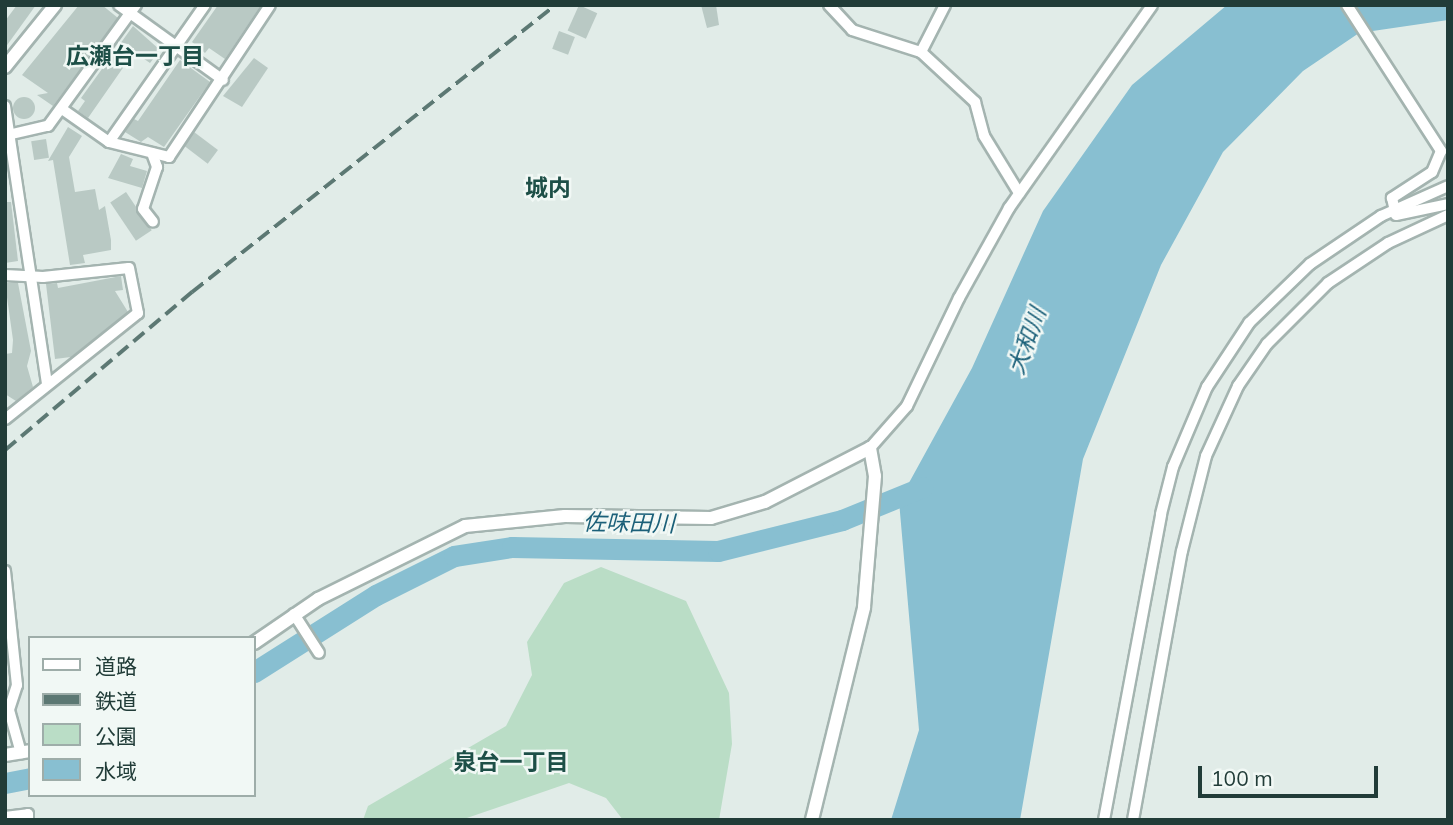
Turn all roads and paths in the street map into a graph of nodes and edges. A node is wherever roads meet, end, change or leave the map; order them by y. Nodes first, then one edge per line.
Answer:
1 (55, 5) edge
2 (119, 5) edge
3 (205, 5) edge
4 (270, 5) edge
5 (829, 5) edge
6 (945, 5) edge
7 (1152, 5) edge
8 (1347, 5) edge
9 (133, 9) edge
10 (177, 46) junction
11 (921, 52) junction
12 (5, 68) edge
13 (223, 80) junction
14 (5, 106) edge
15 (62, 109) junction
16 (12, 134) junction
17 (109, 142) junction
18 (152, 153) junction
19 (1448, 186) edge
20 (1019, 193) junction
21 (1448, 204) edge
22 (1394, 210) junction
23 (1448, 215) edge
24 (153, 222) dead end
25 (5, 275) edge
26 (32, 275) junction
27 (47, 384) junction
28 (5, 419) edge
29 (870, 448) junction
30 (5, 571) edge
31 (297, 617) junction
32 (256, 641) edge
33 (319, 653) dead end
34 (25, 752) edge
35 (5, 755) edge
36 (5, 817) edge
37 (28, 820) edge
38 (812, 820) edge
39 (1104, 820) edge
40 (1133, 820) edge

1 - 12 street
2 - 9 street
3 - 10 street
4 - 13 street
5 - 11 street
6 - 11 street
7 - 20 street
8 - 22 street
9 - 10 street
9 - 15 street
10 - 13 street
10 - 17 street
11 - 20 street
13 - 18 street
14 - 16 street
15 - 16 street
15 - 17 street
16 - 26 street
17 - 18 street
18 - 24 street
19 - 22 street
20 - 29 street
21 - 22 street
22 - 39 street
23 - 40 street
25 - 26 street
26 - 27 street
26 - 27 street
27 - 28 street
29 - 31 street
29 - 38 street
30 - 34 street
31 - 32 street
31 - 33 street
34 - 35 street
36 - 37 street

